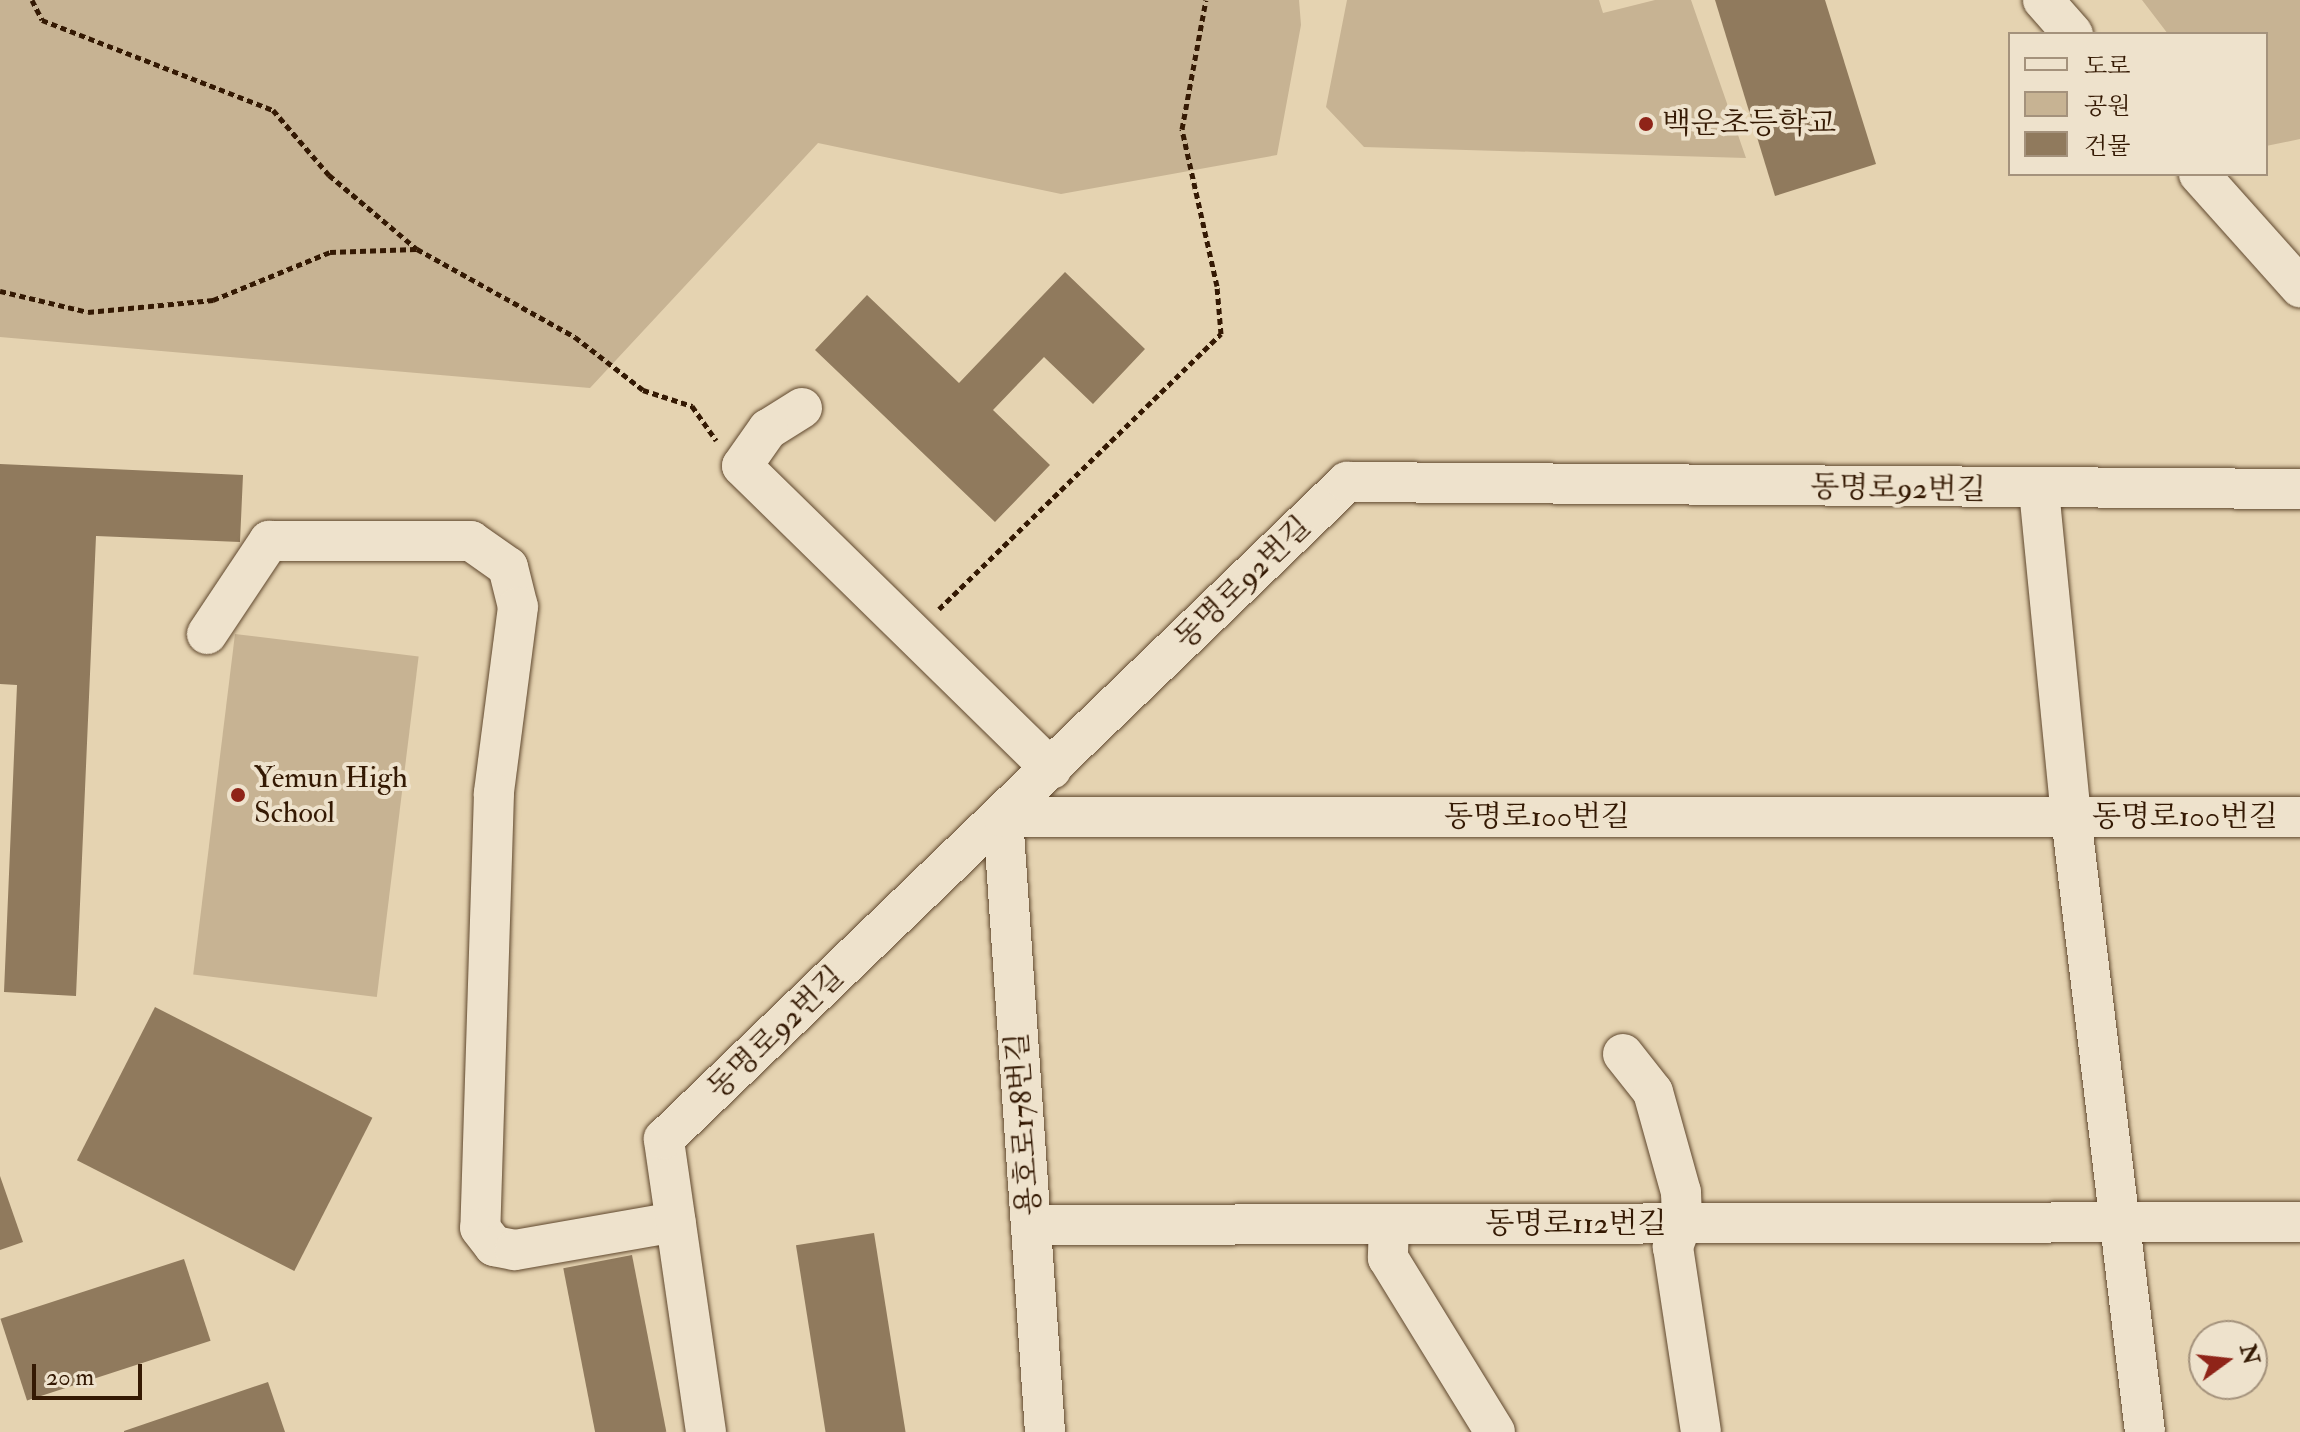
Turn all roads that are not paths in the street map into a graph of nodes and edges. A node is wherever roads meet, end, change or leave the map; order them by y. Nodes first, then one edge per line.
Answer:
1 (2043, 0) edge
2 (2071, 32) edge
3 (2201, 176) edge
4 (2300, 287) edge
5 (802, 408) dead end
6 (2300, 489) edge
7 (2039, 490) junction
8 (207, 634) dead end
9 (1051, 769) junction
10 (1003, 817) junction
11 (2071, 817) junction
12 (2300, 817) edge
13 (1623, 1054) dead end
14 (676, 1222) junction
15 (2120, 1222) junction
16 (2300, 1222) edge
17 (1682, 1223) junction
18 (1389, 1224) junction
19 (1031, 1225) junction
20 (706, 1432) edge
21 (1045, 1432) edge
22 (1495, 1432) edge
23 (1701, 1432) edge
24 (2145, 1432) edge

1 - 2 street
3 - 4 street
5 - 9 street
6 - 7 street, 동명로92번길
7 - 9 street, 동명로92번길
7 - 11 street, 동명로100번길
8 - 14 street
9 - 10 street, 동명로92번길
10 - 11 street, 동명로100번길
10 - 14 street, 동명로92번길
10 - 19 street, 용호로178번길
11 - 12 street, 동명로100번길
11 - 15 street
13 - 17 street
14 - 20 street, 동명로92번길
15 - 16 street, 동명로112번길
15 - 17 street, 동명로112번길
15 - 24 street
17 - 18 street, 동명로112번길
17 - 23 street
18 - 19 street, 동명로112번길
18 - 22 street
19 - 21 street, 용호로178번길

